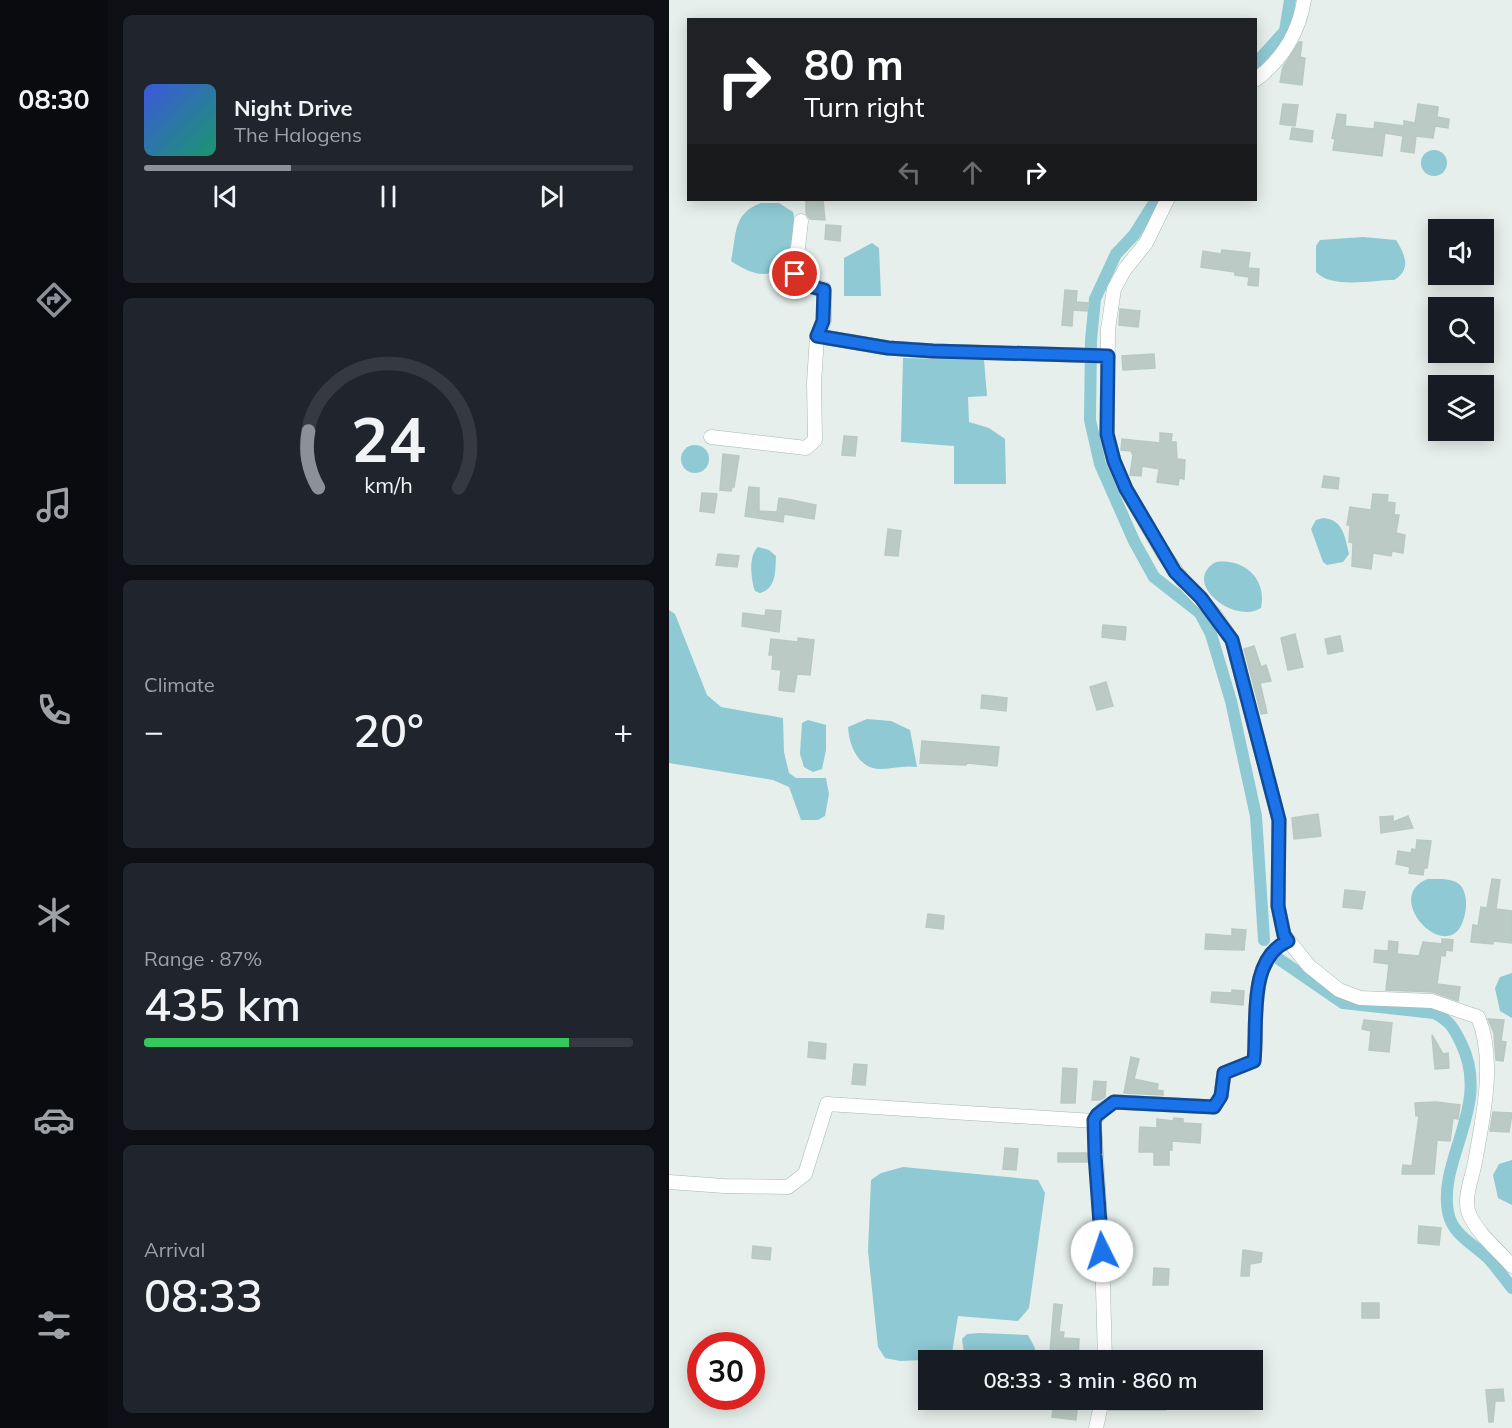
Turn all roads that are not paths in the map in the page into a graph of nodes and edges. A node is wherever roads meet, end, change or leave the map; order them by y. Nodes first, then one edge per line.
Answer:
1 (1304, 0) edge
2 (1257, 78) edge
3 (1167, 201) edge
4 (801, 221) dead end
5 (817, 336) junction
6 (1108, 356) junction
7 (711, 437) dead end
8 (1288, 941) junction
9 (1094, 1120) junction
10 (669, 1182) edge
11 (1510, 1261) edge
12 (1105, 1350) edge
13 (1100, 1410) edge
14 (1096, 1428) edge

1 - 2 street
3 - 6 street
4 - 5 street
5 - 6 street
5 - 7 street
6 - 8 street
8 - 9 street
8 - 11 street
9 - 10 street
9 - 12 street
13 - 14 street

